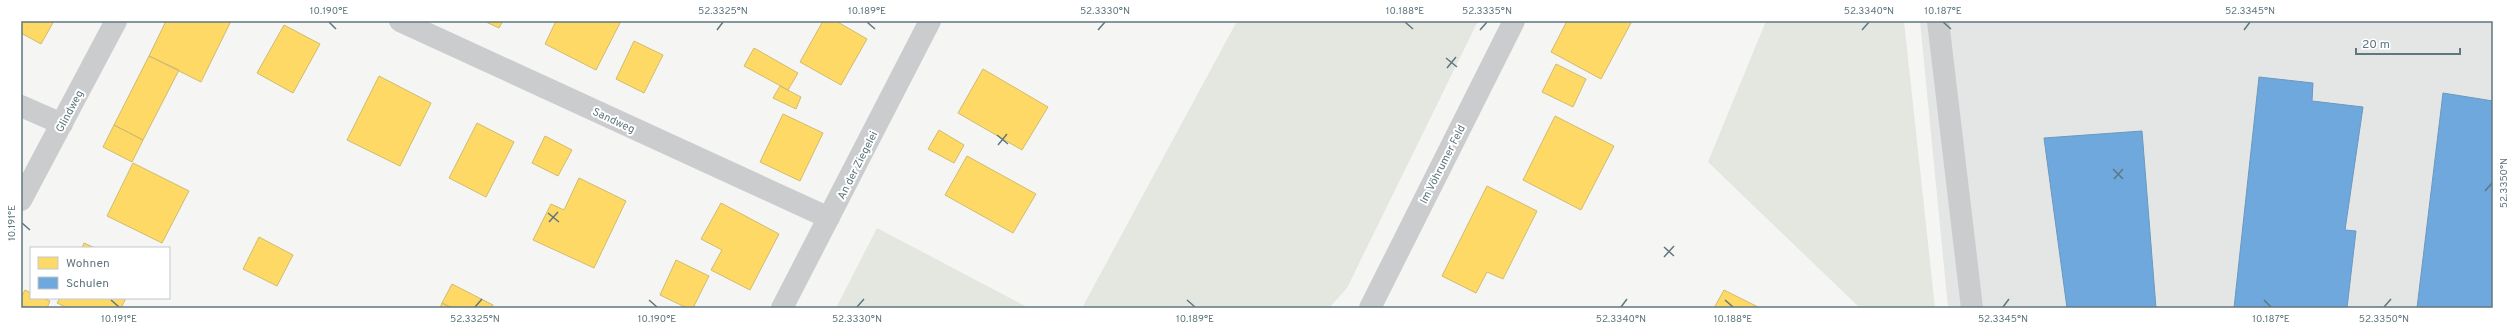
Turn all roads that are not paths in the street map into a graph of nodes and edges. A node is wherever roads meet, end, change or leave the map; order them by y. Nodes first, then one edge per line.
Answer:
1 (116, 21) edge
2 (400, 21) edge
3 (930, 21) edge
4 (1514, 21) edge
5 (1938, 21) edge
6 (21, 106) edge
7 (62, 124) junction
8 (21, 200) edge
9 (829, 218) junction
10 (782, 308) edge
11 (1370, 308) edge
12 (1972, 308) edge

1 - 7 street, Glindweg
2 - 9 street, Sandweg
3 - 9 street, An der Ziegelei
4 - 11 street, Im Vöhrumer Feld
5 - 12 street
6 - 7 street
7 - 8 street, Glindweg
9 - 10 street, An der Ziegelei

